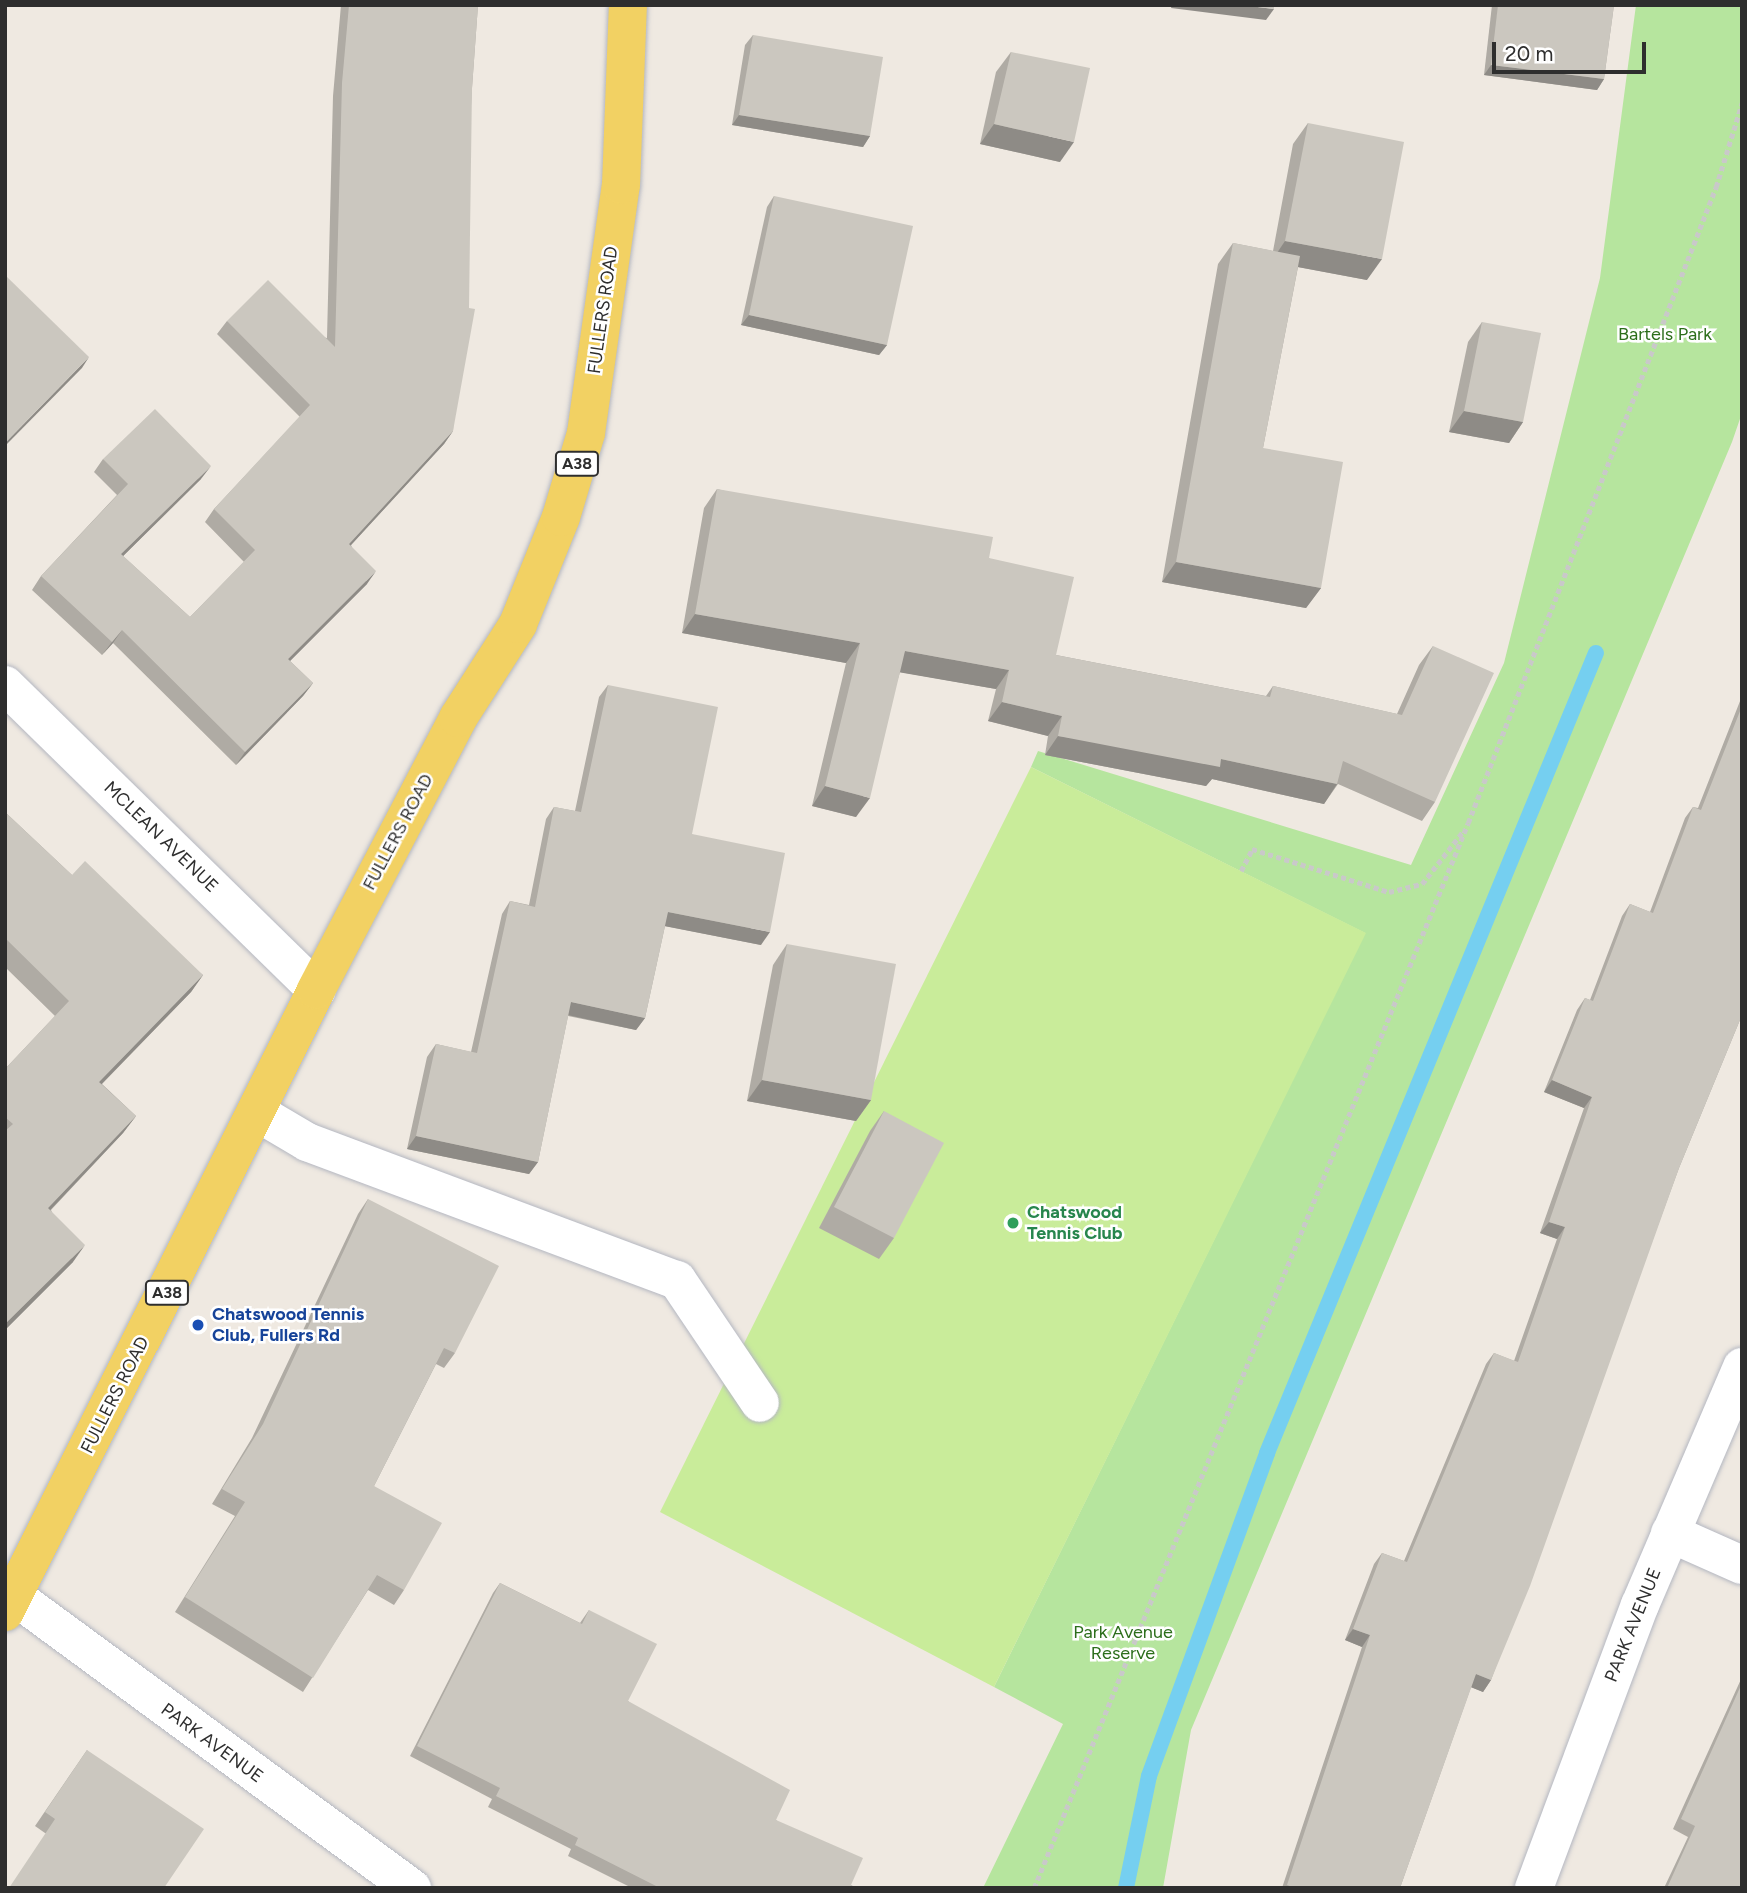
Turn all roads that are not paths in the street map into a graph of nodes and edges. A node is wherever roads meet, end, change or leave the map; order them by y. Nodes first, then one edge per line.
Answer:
1 (628, 5) edge
2 (5, 685) edge
3 (316, 990) junction
4 (258, 1113) junction
5 (1742, 1367) edge
6 (760, 1402) dead end
7 (1671, 1533) junction
8 (1742, 1565) edge
9 (10, 1604) edge
10 (412, 1888) edge
11 (1534, 1888) edge

1 - 3 main road, FULLERS ROAD / A38
2 - 3 street, MCLEAN AVENUE
3 - 4 main road, FULLERS ROAD / A38
4 - 6 street
4 - 9 main road, FULLERS ROAD / A38
5 - 7 street, PARK AVENUE
7 - 8 street
7 - 11 street, PARK AVENUE
9 - 10 street, PARK AVENUE

